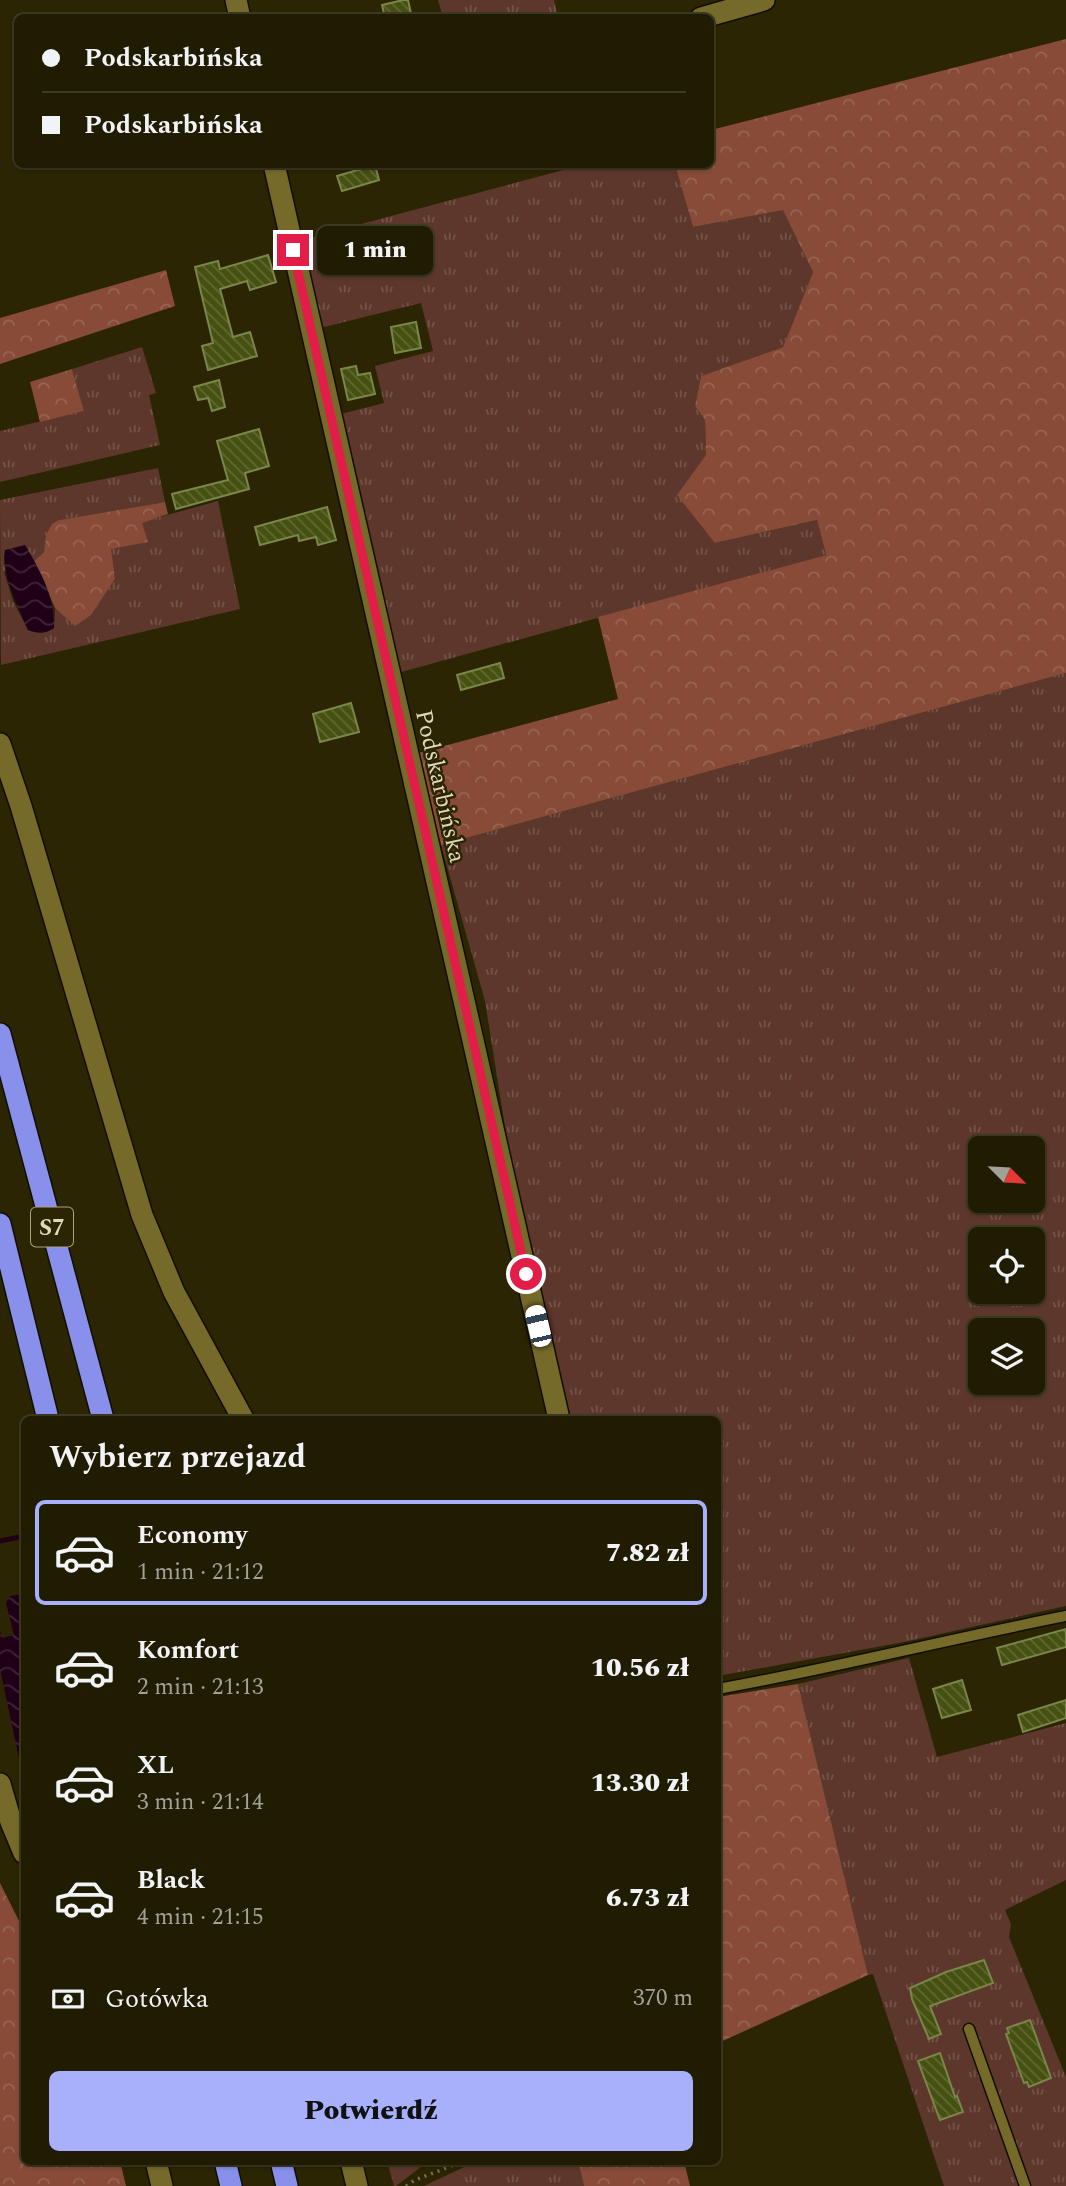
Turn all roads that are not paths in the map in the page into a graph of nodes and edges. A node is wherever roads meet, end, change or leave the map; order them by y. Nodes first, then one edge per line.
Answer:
1 (764, 0) edge
2 (714, 14) edge
3 (275, 168) edge
4 (0, 744) edge
5 (0, 1034) edge
6 (0, 1224) edge
7 (47, 1416) edge
8 (102, 1416) edge
9 (241, 1416) edge
10 (558, 1416) edge
11 (1066, 1616) edge
12 (721, 1688) edge
13 (0, 1783) edge
14 (21, 1846) edge
15 (969, 2029) dead end
16 (157, 2165) edge
17 (226, 2165) edge
18 (282, 2165) edge
19 (352, 2165) edge
20 (162, 2186) edge
21 (231, 2186) edge
22 (287, 2186) edge
23 (357, 2186) edge
24 (1025, 2186) edge

1 - 2 street
3 - 10 street, Podskarbińska
4 - 9 street
5 - 8 highway, S7
6 - 7 highway, S7
11 - 12 lane
13 - 14 street
15 - 24 lane
16 - 20 street
17 - 21 highway
18 - 22 highway
19 - 23 street

